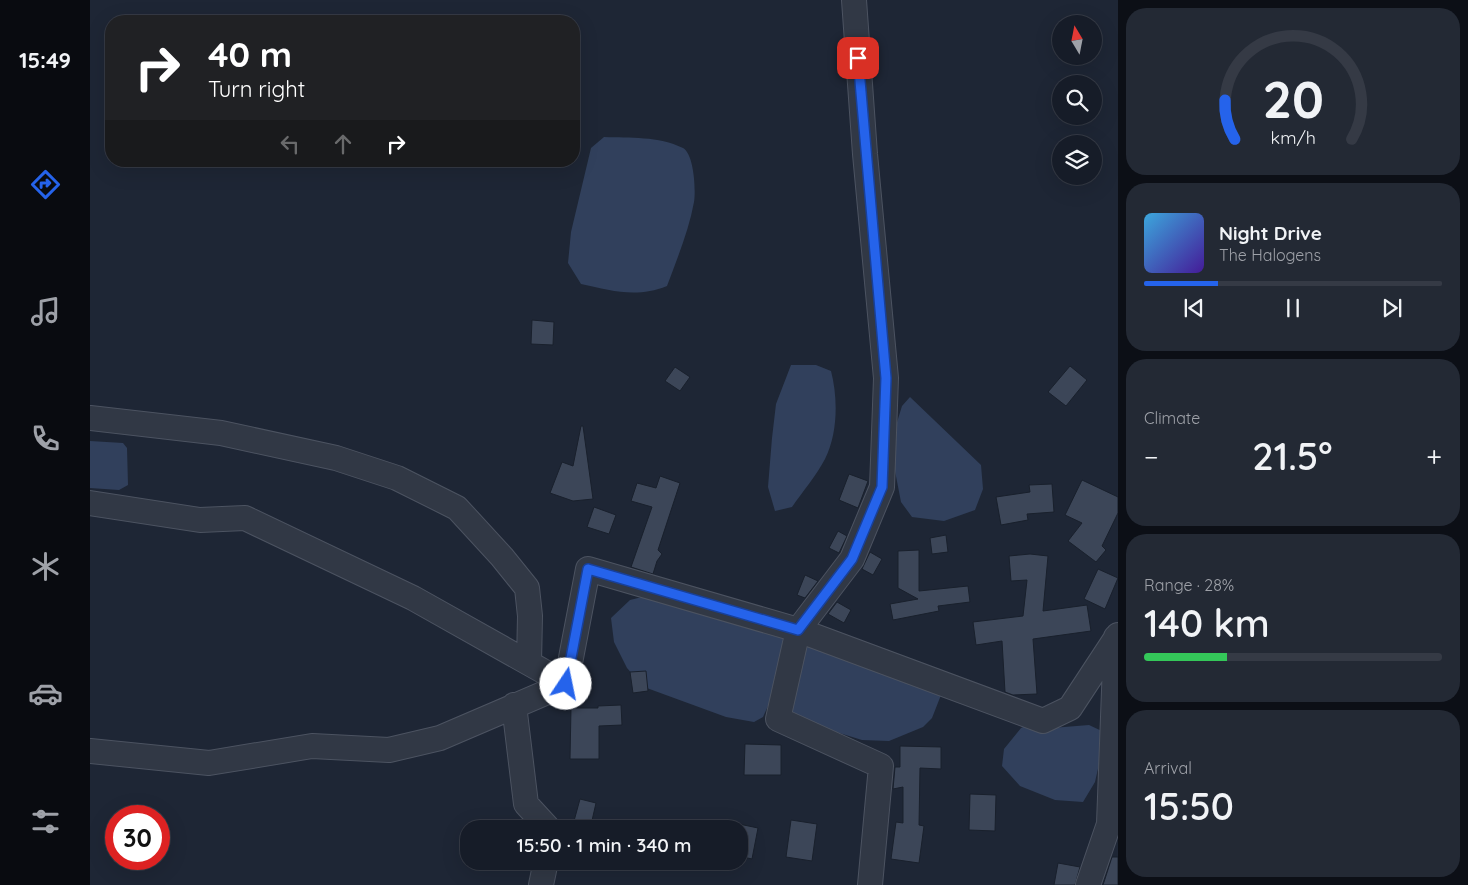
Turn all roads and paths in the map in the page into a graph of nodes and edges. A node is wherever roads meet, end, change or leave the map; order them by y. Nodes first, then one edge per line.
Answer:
1 (854, 0) edge
2 (90, 418) edge
3 (90, 503) edge
4 (798, 630) junction
5 (1117, 636) edge
6 (529, 664) junction
7 (566, 684) junction
8 (514, 705) junction
9 (90, 751) edge
10 (541, 820) edge
11 (544, 870) edge
12 (541, 885) edge
13 (870, 885) edge
14 (1088, 885) edge

1 - 4 street
2 - 6 street
3 - 6 street
4 - 5 street
4 - 7 street
4 - 13 street
5 - 14 street
6 - 7 street
7 - 8 street
8 - 9 street
8 - 10 street
11 - 12 street

